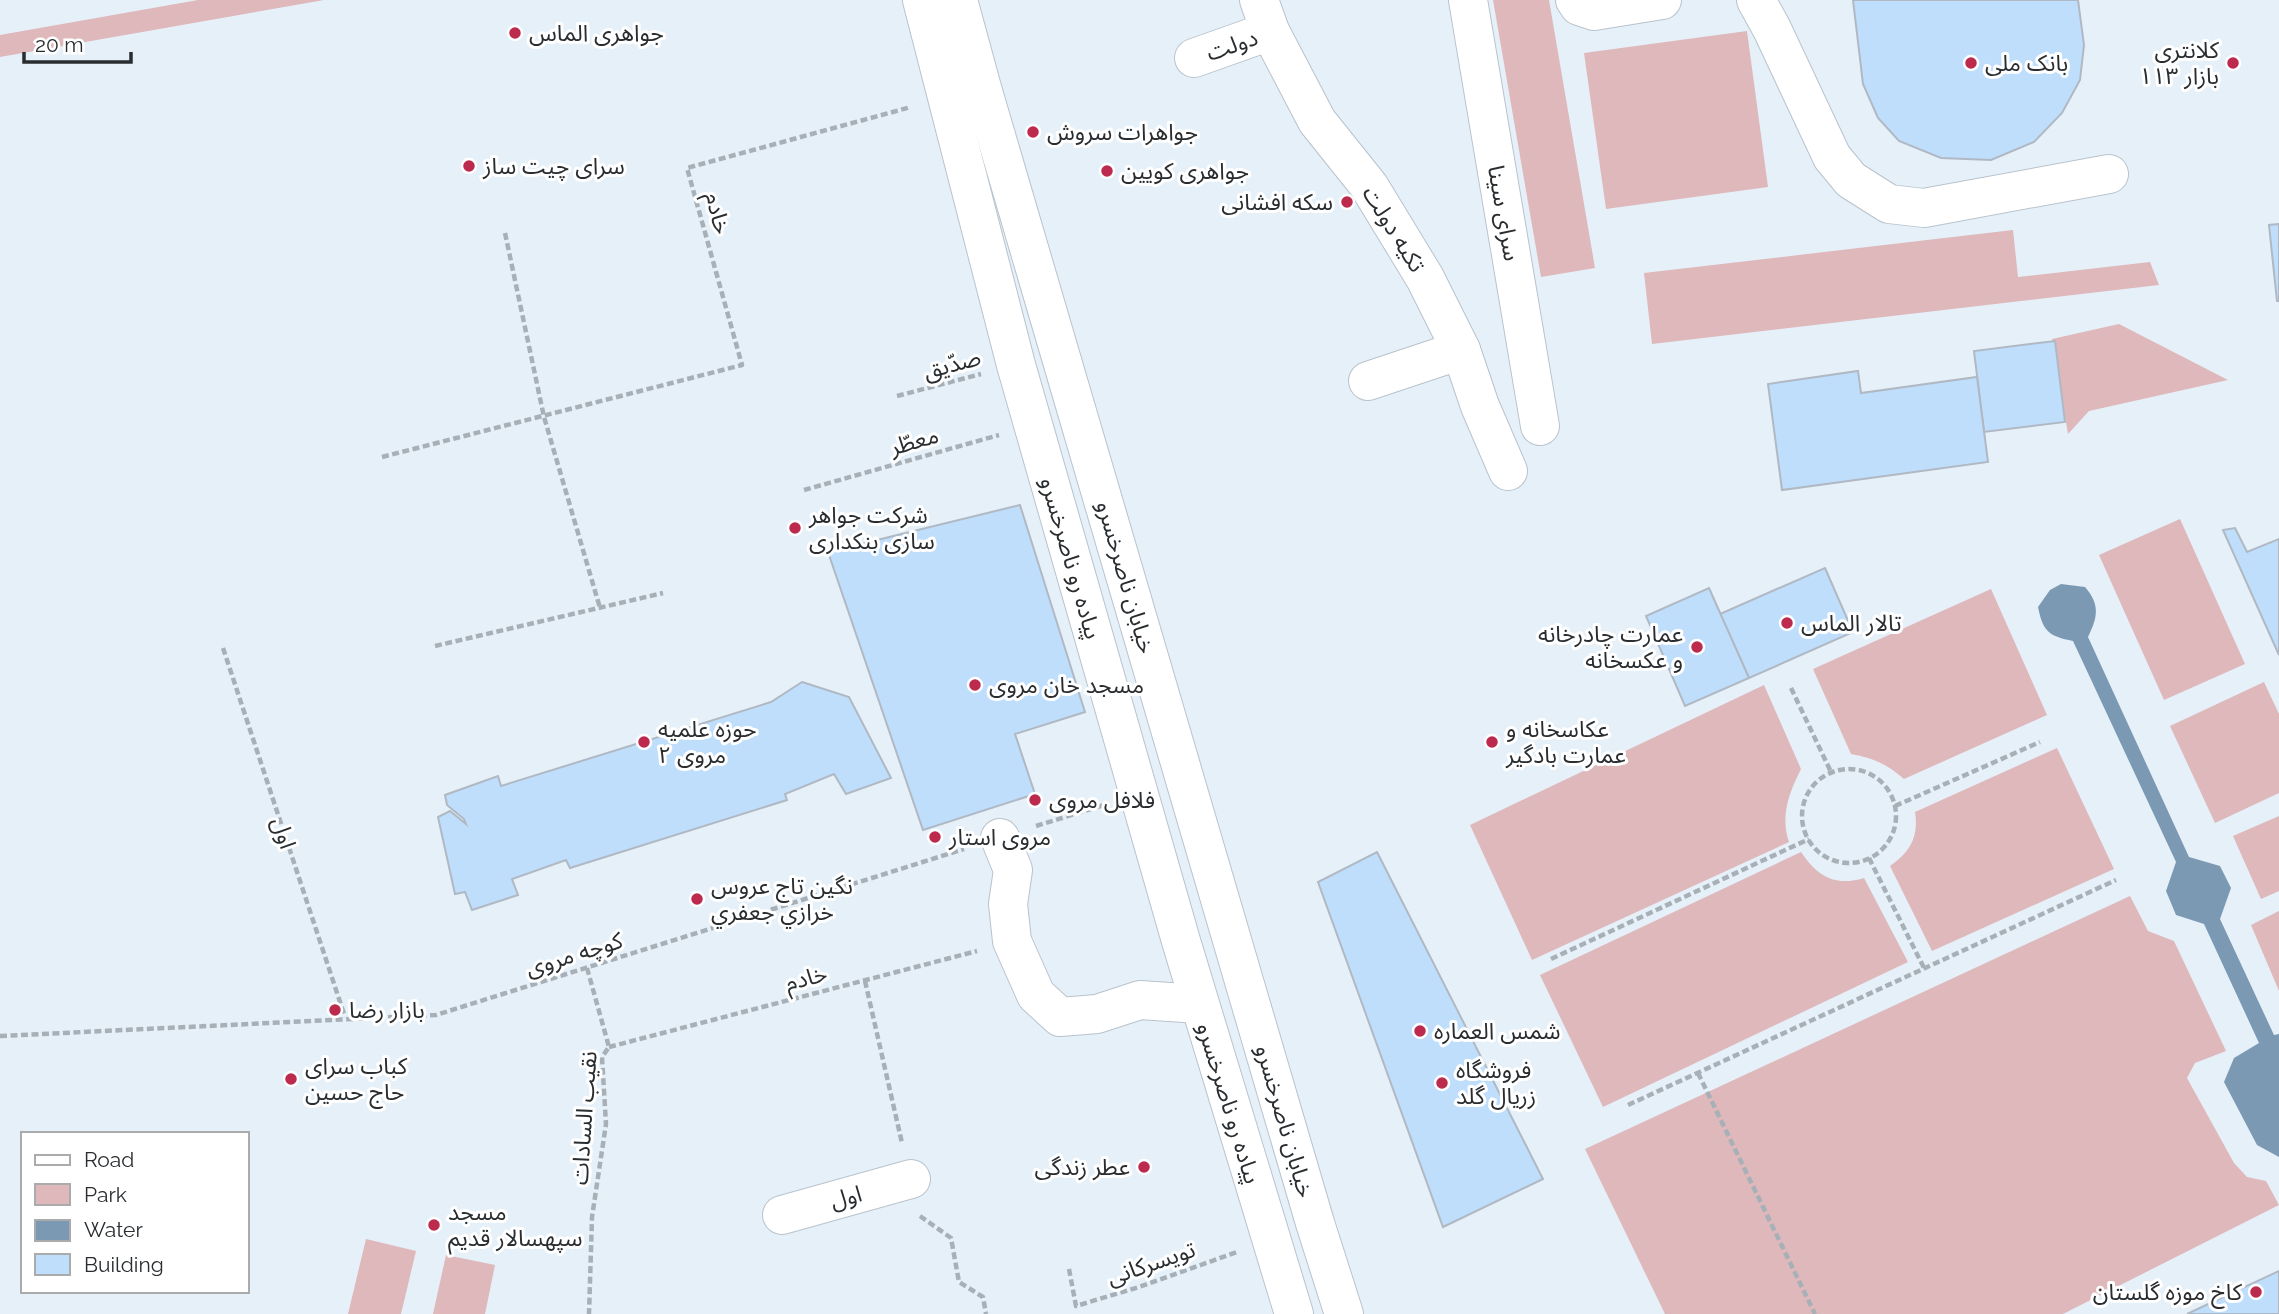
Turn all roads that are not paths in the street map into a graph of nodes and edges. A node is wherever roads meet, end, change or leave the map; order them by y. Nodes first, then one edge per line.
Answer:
1 (922, 0) edge
2 (958, 0) edge
3 (1468, 0) edge
4 (1575, 0) edge
5 (1662, 0) edge
6 (1756, 0) edge
7 (1265, 16) edge
8 (1194, 58) dead end
9 (2109, 174) dead end
10 (1461, 350) junction
11 (1367, 381) dead end
12 (1540, 426) dead end
13 (1508, 471) dead end
14 (1000, 838) road end
15 (1199, 1004) junction
16 (911, 1179) dead end
17 (782, 1215) dead end
18 (1294, 1314) edge
19 (1344, 1314) edge

1 - 15 street, پیاده رو ناصرخسرو
2 - 19 street, خیابان ناصرخسرو
3 - 12 street, سرای سینا
4 - 5 street
6 - 9 street
7 - 8 street, دولت
7 - 10 street, تکیه دولت
10 - 11 street
10 - 13 street, تکیه دولت
14 - 15 street
15 - 18 street, پیاده رو ناصرخسرو
16 - 17 street, اول

